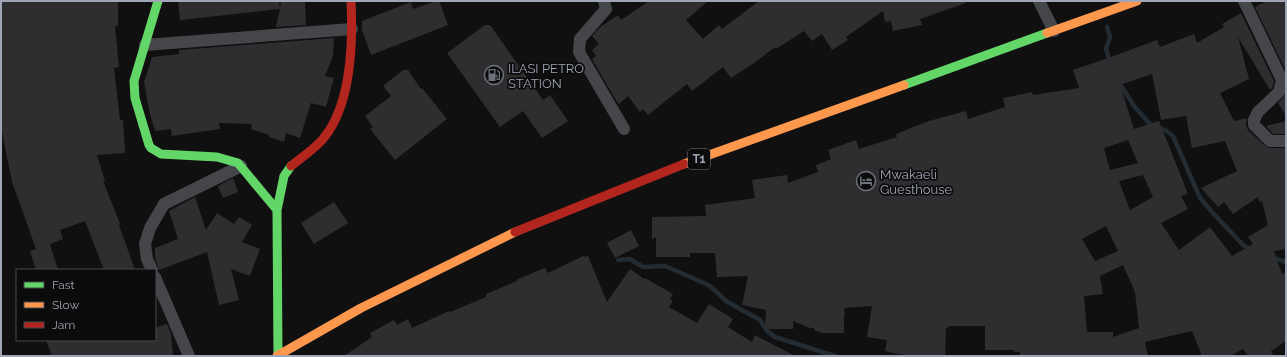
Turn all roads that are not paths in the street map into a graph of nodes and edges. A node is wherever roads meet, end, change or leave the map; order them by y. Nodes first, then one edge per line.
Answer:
1 (158, 1) edge
2 (351, 1) edge
3 (604, 1) edge
4 (1039, 1) edge
5 (1137, 1) edge
6 (1244, 1) edge
7 (352, 29) junction
8 (1054, 31) junction
9 (145, 45) junction
10 (624, 129) dead end
11 (1286, 141) edge
12 (241, 166) junction
13 (277, 210) junction
14 (152, 269) edge
15 (156, 279) edge
16 (189, 356) edge
17 (277, 356) edge

1 - 9 main road
2 - 7 main road
3 - 10 street
4 - 8 street
5 - 8 main road, T1
6 - 11 street
7 - 9 street
7 - 13 main road
8 - 17 main road, T1
9 - 12 main road
12 - 13 main road
12 - 14 street
13 - 17 main road
15 - 16 street

